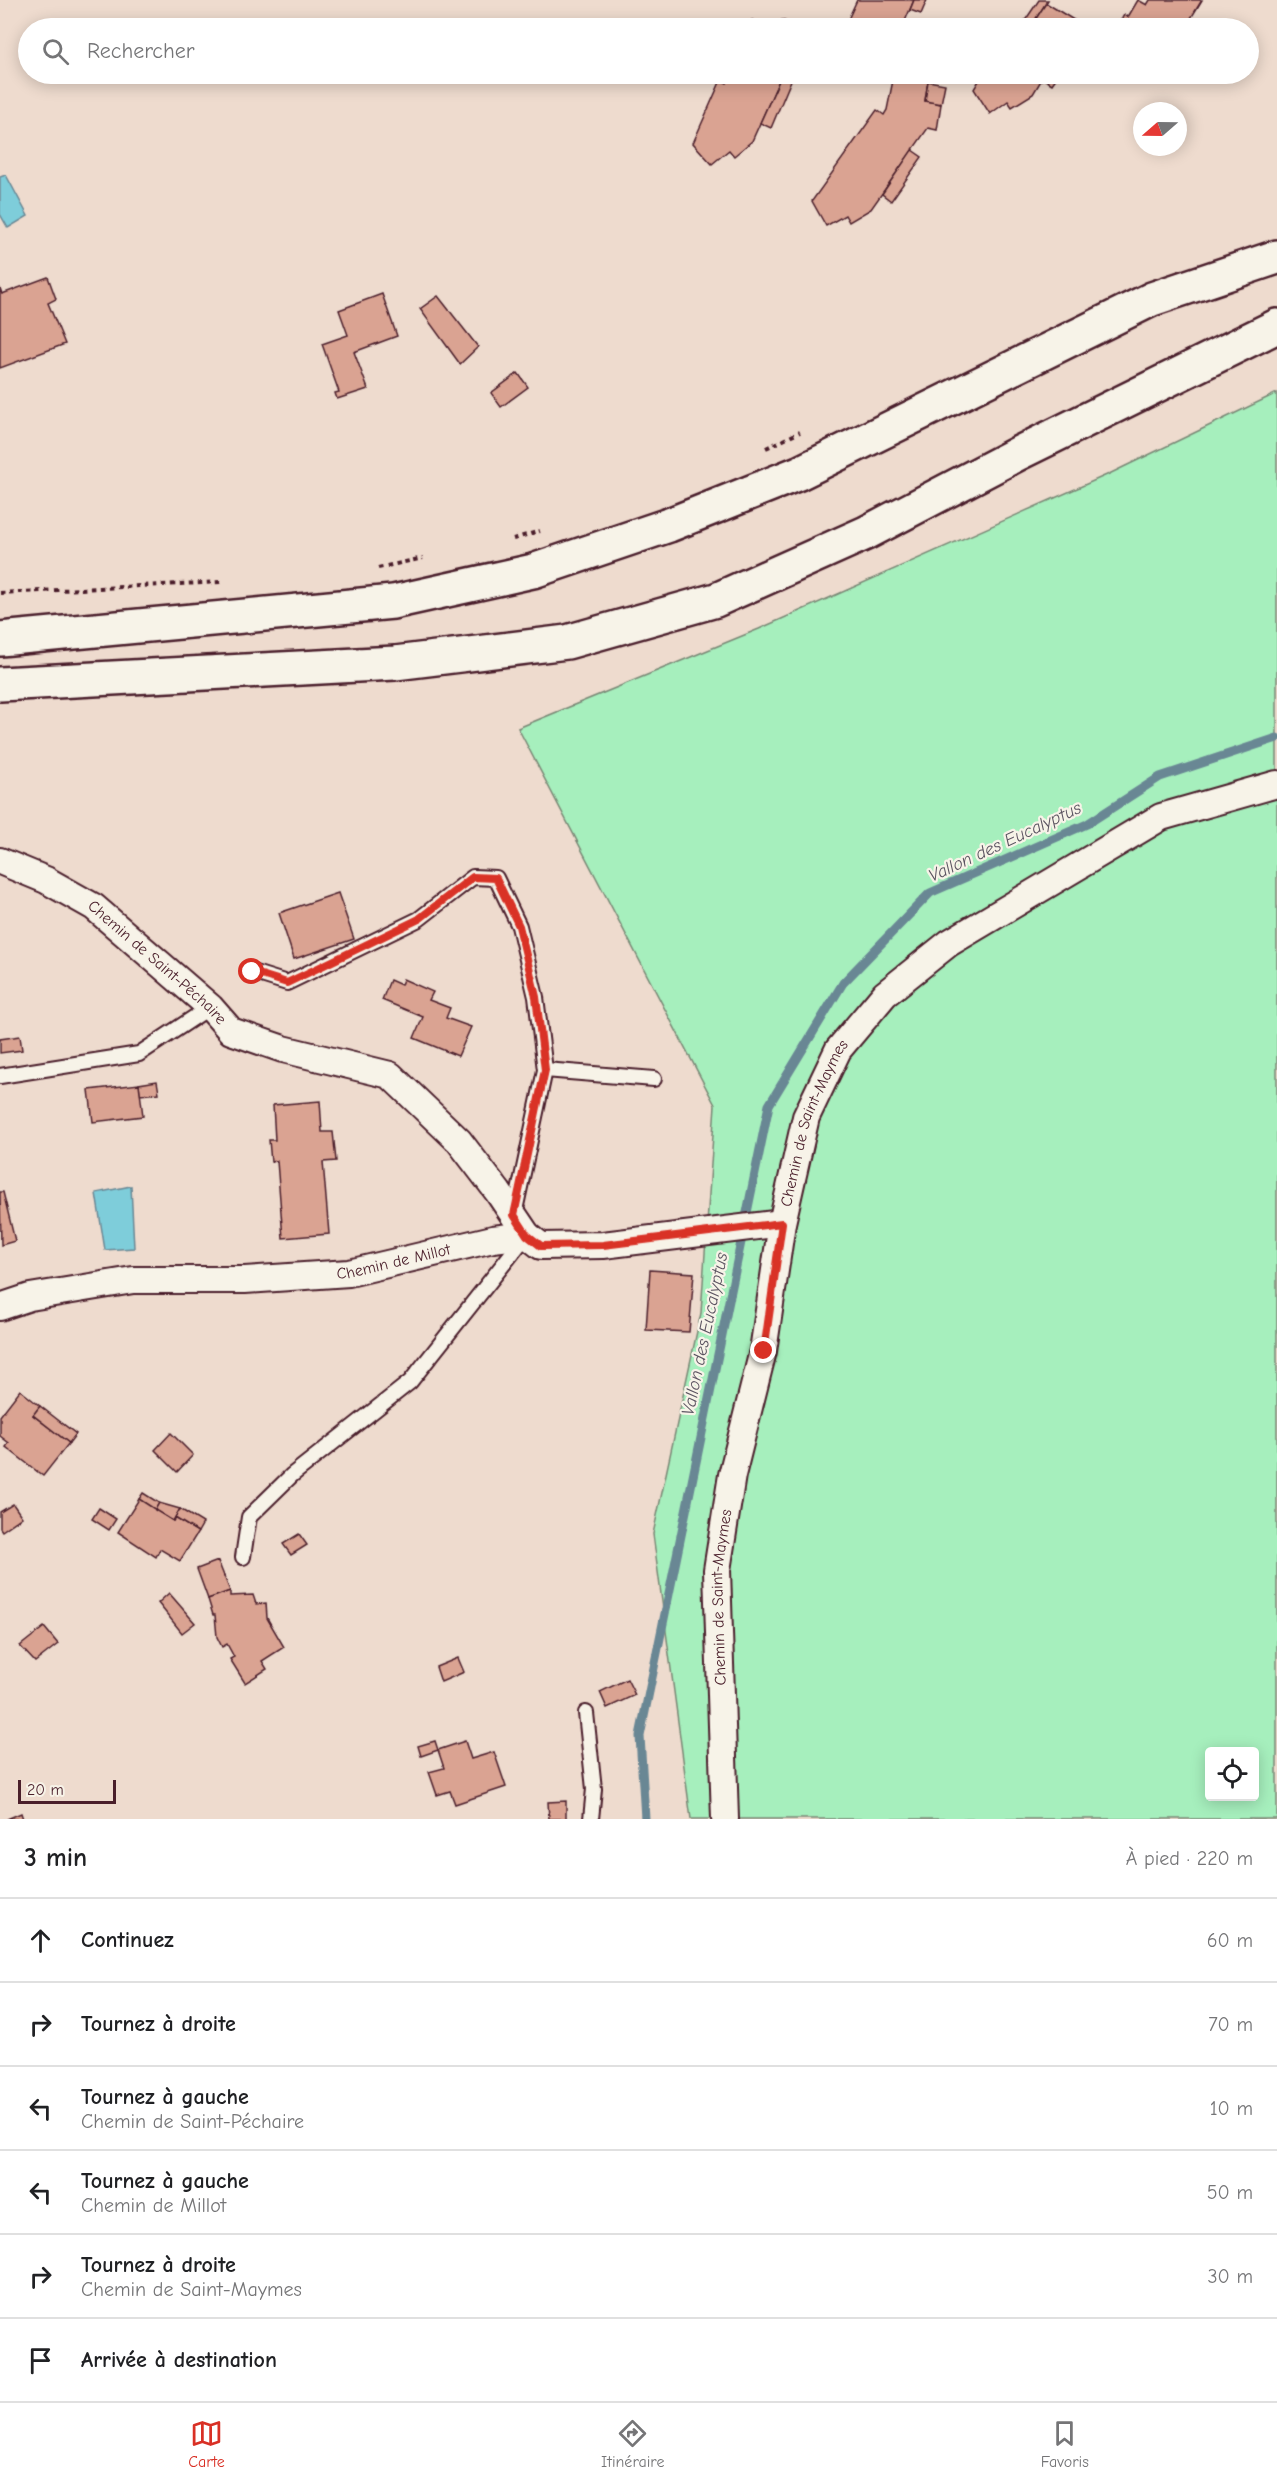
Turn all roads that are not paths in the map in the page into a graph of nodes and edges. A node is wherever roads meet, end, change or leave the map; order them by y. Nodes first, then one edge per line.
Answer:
1 (1277, 257) edge
2 (1277, 326) edge
3 (0, 639) edge
4 (0, 684) edge
5 (1277, 784) edge
6 (0, 861) edge
7 (252, 972) dead end
8 (210, 1007) junction
9 (545, 1070) junction
10 (0, 1076) edge
11 (654, 1078) dead end
12 (782, 1223) junction
13 (520, 1225) junction
14 (0, 1307) edge
15 (243, 1557) dead end
16 (586, 1713) dead end
17 (591, 1819) edge
18 (725, 1819) edge

1 - 3 main road
2 - 4 main road
5 - 12 street, Chemin de Saint-Maymes
6 - 8 street, Chemin de Saint-Péchaire
7 - 9 lane
8 - 10 lane
8 - 13 street, Chemin de Saint-Péchaire
9 - 11 lane
9 - 13 lane
12 - 13 street, Chemin de Millot
12 - 18 street, Chemin de Saint-Maymes
13 - 14 street, Chemin de Millot
13 - 15 lane
16 - 17 lane

